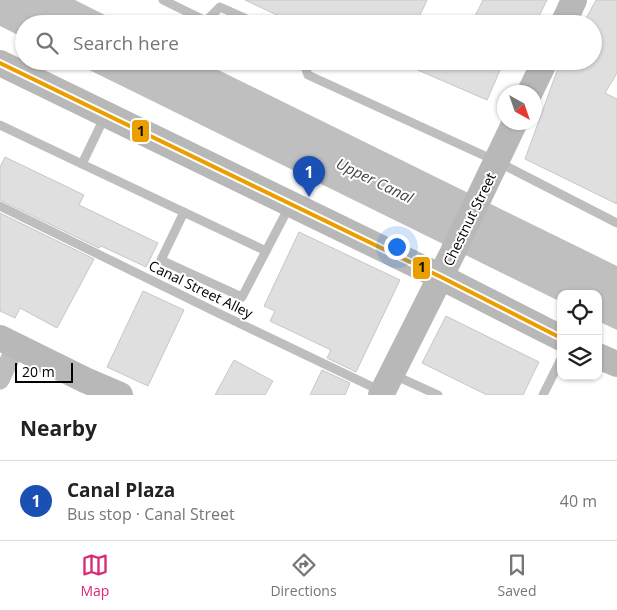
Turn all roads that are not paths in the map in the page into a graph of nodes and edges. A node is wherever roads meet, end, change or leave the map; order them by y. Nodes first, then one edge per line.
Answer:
1 (163, 0) edge
2 (574, 0) edge
3 (194, 15) edge
4 (212, 15) edge
5 (237, 15) edge
6 (567, 15) edge
7 (0, 63) edge
8 (306, 70) edge
9 (541, 70) edge
10 (533, 85) edge
11 (106, 115) junction
12 (0, 125) edge
13 (511, 130) edge
14 (496, 162) junction
15 (82, 164) junction
16 (290, 204) junction
17 (0, 206) edge
18 (184, 212) junction
19 (617, 223) edge
20 (266, 251) junction
21 (446, 266) junction
22 (557, 335) edge
23 (8, 342) edge
24 (602, 358) edge
25 (617, 364) edge
26 (557, 368) edge
27 (0, 380) edge
28 (387, 389) edge
29 (545, 394) edge
30 (120, 395) edge
31 (438, 395) edge

1 - 3 lane
2 - 6 main road
4 - 5 lane
7 - 11 main road
8 - 14 lane
9 - 10 main road
11 - 15 lane
11 - 16 main road
12 - 15 lane
13 - 14 main road, Chestnut Street
14 - 19 lane
14 - 21 main road, Chestnut Street
15 - 18 lane
16 - 20 lane
16 - 21 main road
17 - 28 lane, Canal Street Alley
18 - 20 lane
18 - 20 lane
21 - 22 main road
21 - 28 main road, Chestnut Street
23 - 27 street
23 - 30 main road
24 - 25 main road
26 - 29 lane
28 - 31 lane, Canal Street Alley

